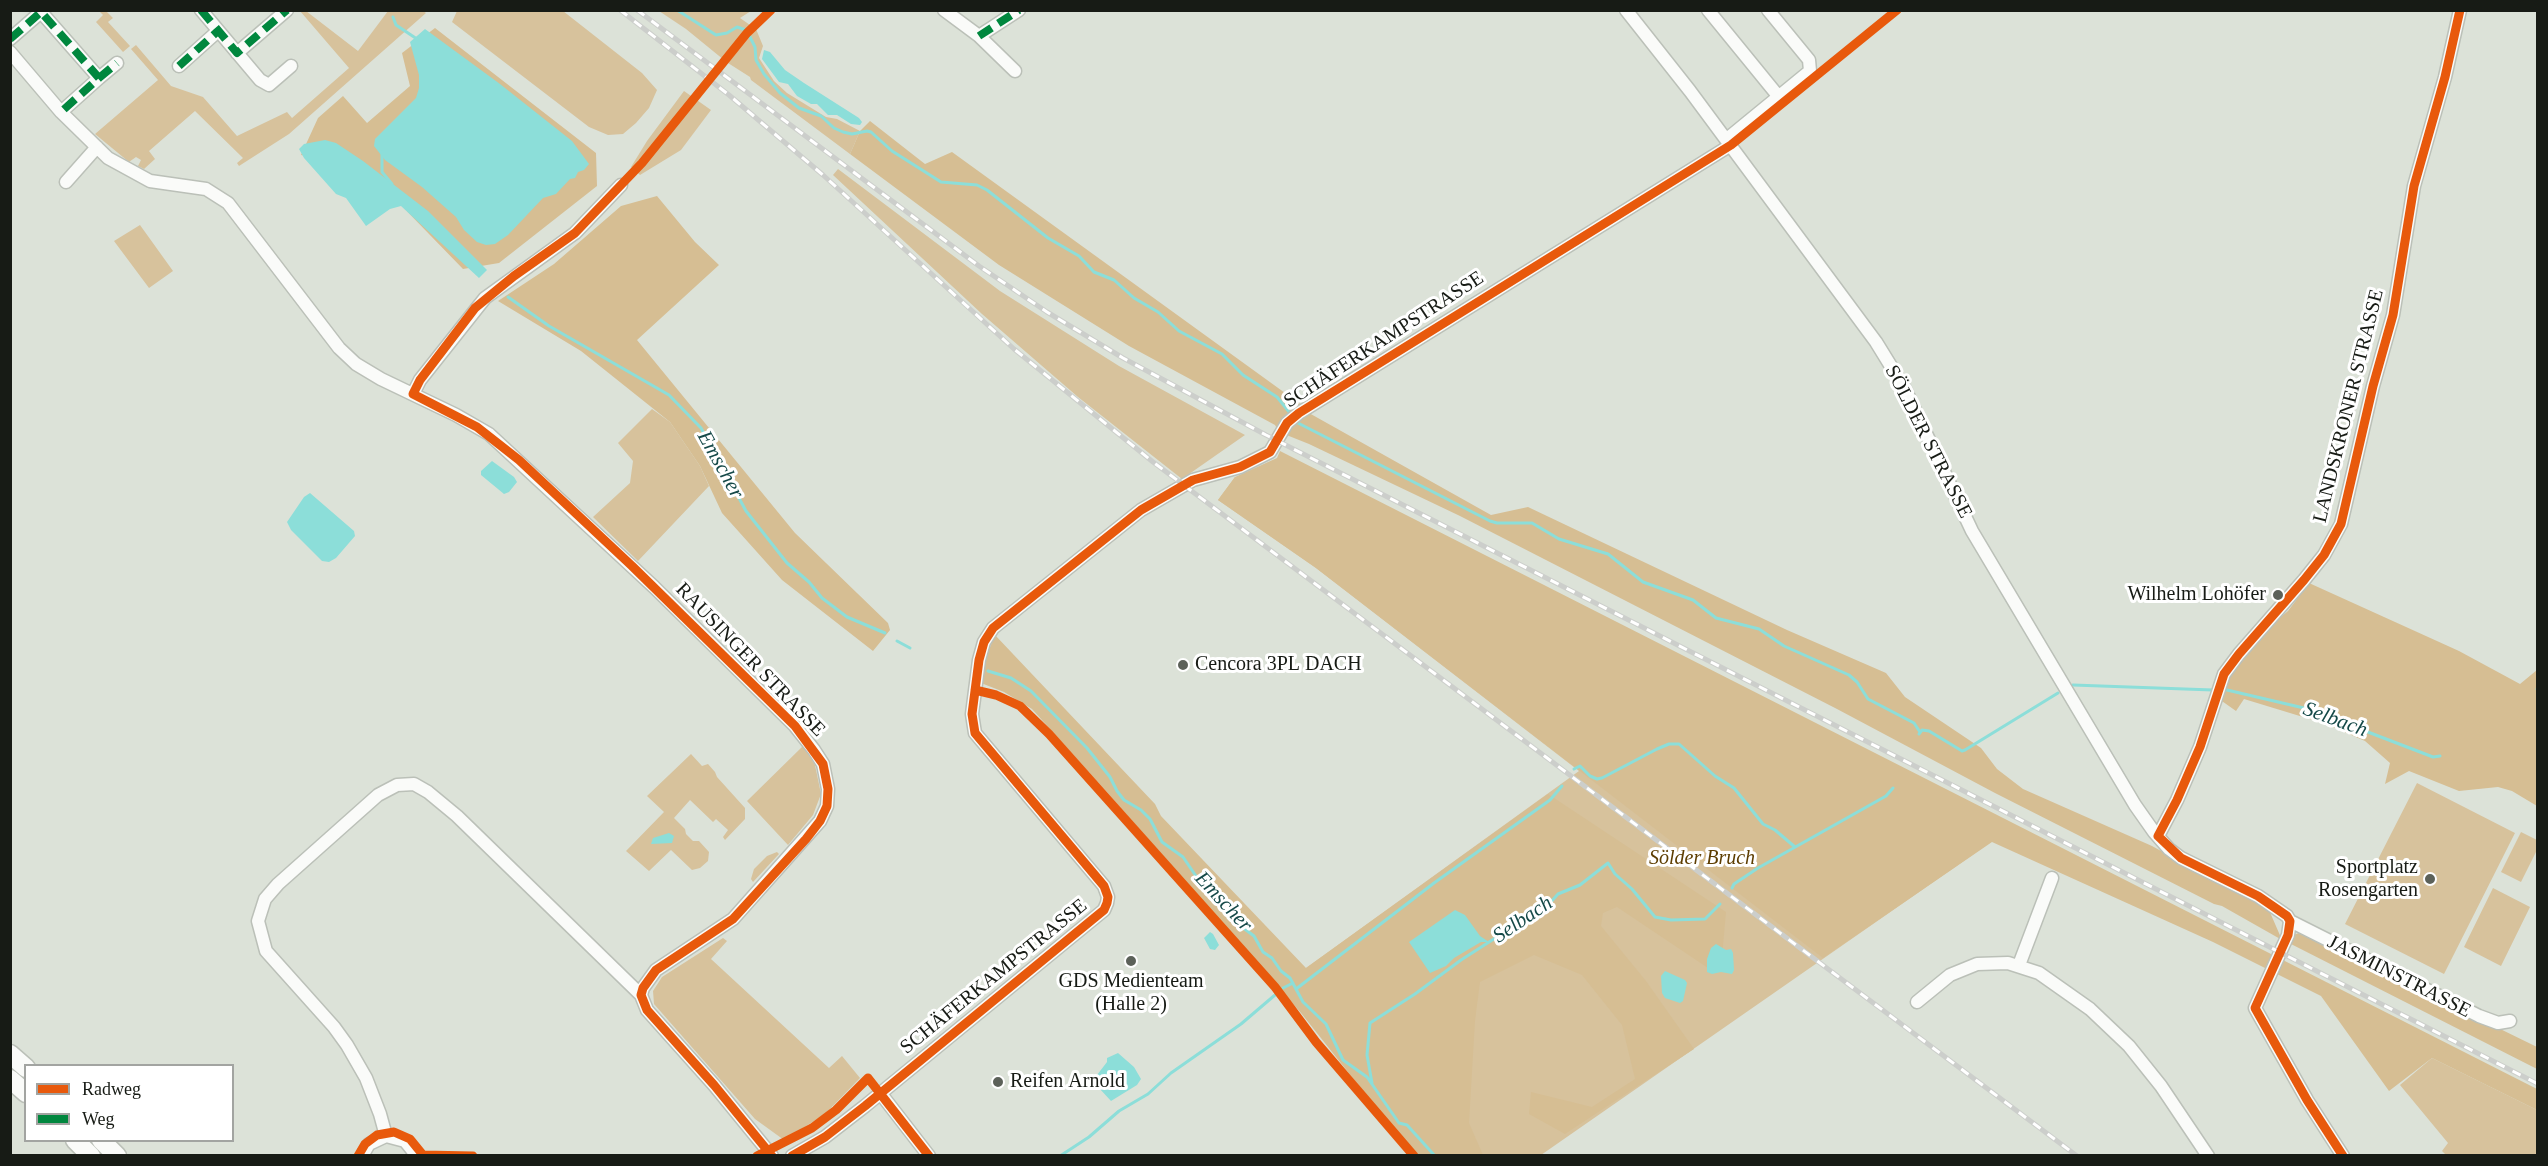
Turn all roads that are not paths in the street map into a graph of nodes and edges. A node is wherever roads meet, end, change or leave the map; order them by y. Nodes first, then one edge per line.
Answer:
1 (201, 10) edge
2 (287, 10) edge
3 (944, 10) edge
4 (1019, 10) edge
5 (1626, 10) edge
6 (1708, 10) edge
7 (1768, 10) edge
8 (2460, 10) edge
9 (42, 11) edge
10 (218, 31) junction
11 (979, 36) junction
12 (10, 39) edge
13 (10, 52) edge
14 (237, 53) junction
15 (117, 63) dead end
16 (179, 66) dead end
17 (291, 66) dead end
18 (1015, 71) dead end
19 (99, 78) junction
20 (1779, 97) junction
21 (61, 112) junction
22 (1729, 142) junction
23 (97, 147) junction
24 (66, 183) dead end
25 (621, 186) dead end
26 (412, 394) junction
27 (2158, 836) junction
28 (2052, 878) dead end
29 (2290, 921) junction
30 (2019, 965) junction
31 (641, 995) junction
32 (1917, 1002) dead end
33 (2510, 1021) dead end
34 (10, 1054) edge
35 (24, 1066) edge
36 (10, 1079) edge
37 (24, 1091) edge
38 (881, 1094) junction
39 (386, 1136) junction
40 (77, 1142) edge
41 (103, 1142) edge
42 (91, 1155) edge
43 (117, 1155) edge
44 (362, 1155) edge
45 (417, 1155) edge
46 (772, 1155) edge
47 (792, 1155) edge
48 (929, 1155) edge
49 (2208, 1155) edge
50 (2343, 1155) edge

1 - 10 street
2 - 14 street
3 - 11 street
4 - 11 street
5 - 22 street, SÖLDER STRASSE
6 - 20 street
7 - 20 street
8 - 27 street, LANDSKRONER STRASSE
9 - 12 street
9 - 19 street
10 - 14 street
10 - 16 street
11 - 18 street
13 - 21 street, RAUSINGER STRASSE
14 - 17 street
15 - 19 street
19 - 21 street
20 - 22 street
21 - 23 street, RAUSINGER STRASSE
22 - 27 street, SÖLDER STRASSE
22 - 38 street, SCHÄFERKAMPSTRASSE
23 - 24 street
23 - 26 street, RAUSINGER STRASSE
25 - 26 street
26 - 31 street, RAUSINGER STRASSE
27 - 29 street, JASMINSTRASSE
28 - 30 street
29 - 33 street, JASMINSTRASSE
29 - 50 street
30 - 32 street
30 - 49 street
31 - 39 street
31 - 46 street
34 - 35 highway
36 - 37 highway
38 - 47 street
38 - 48 street
39 - 44 street
39 - 45 street
40 - 42 highway
41 - 43 highway

